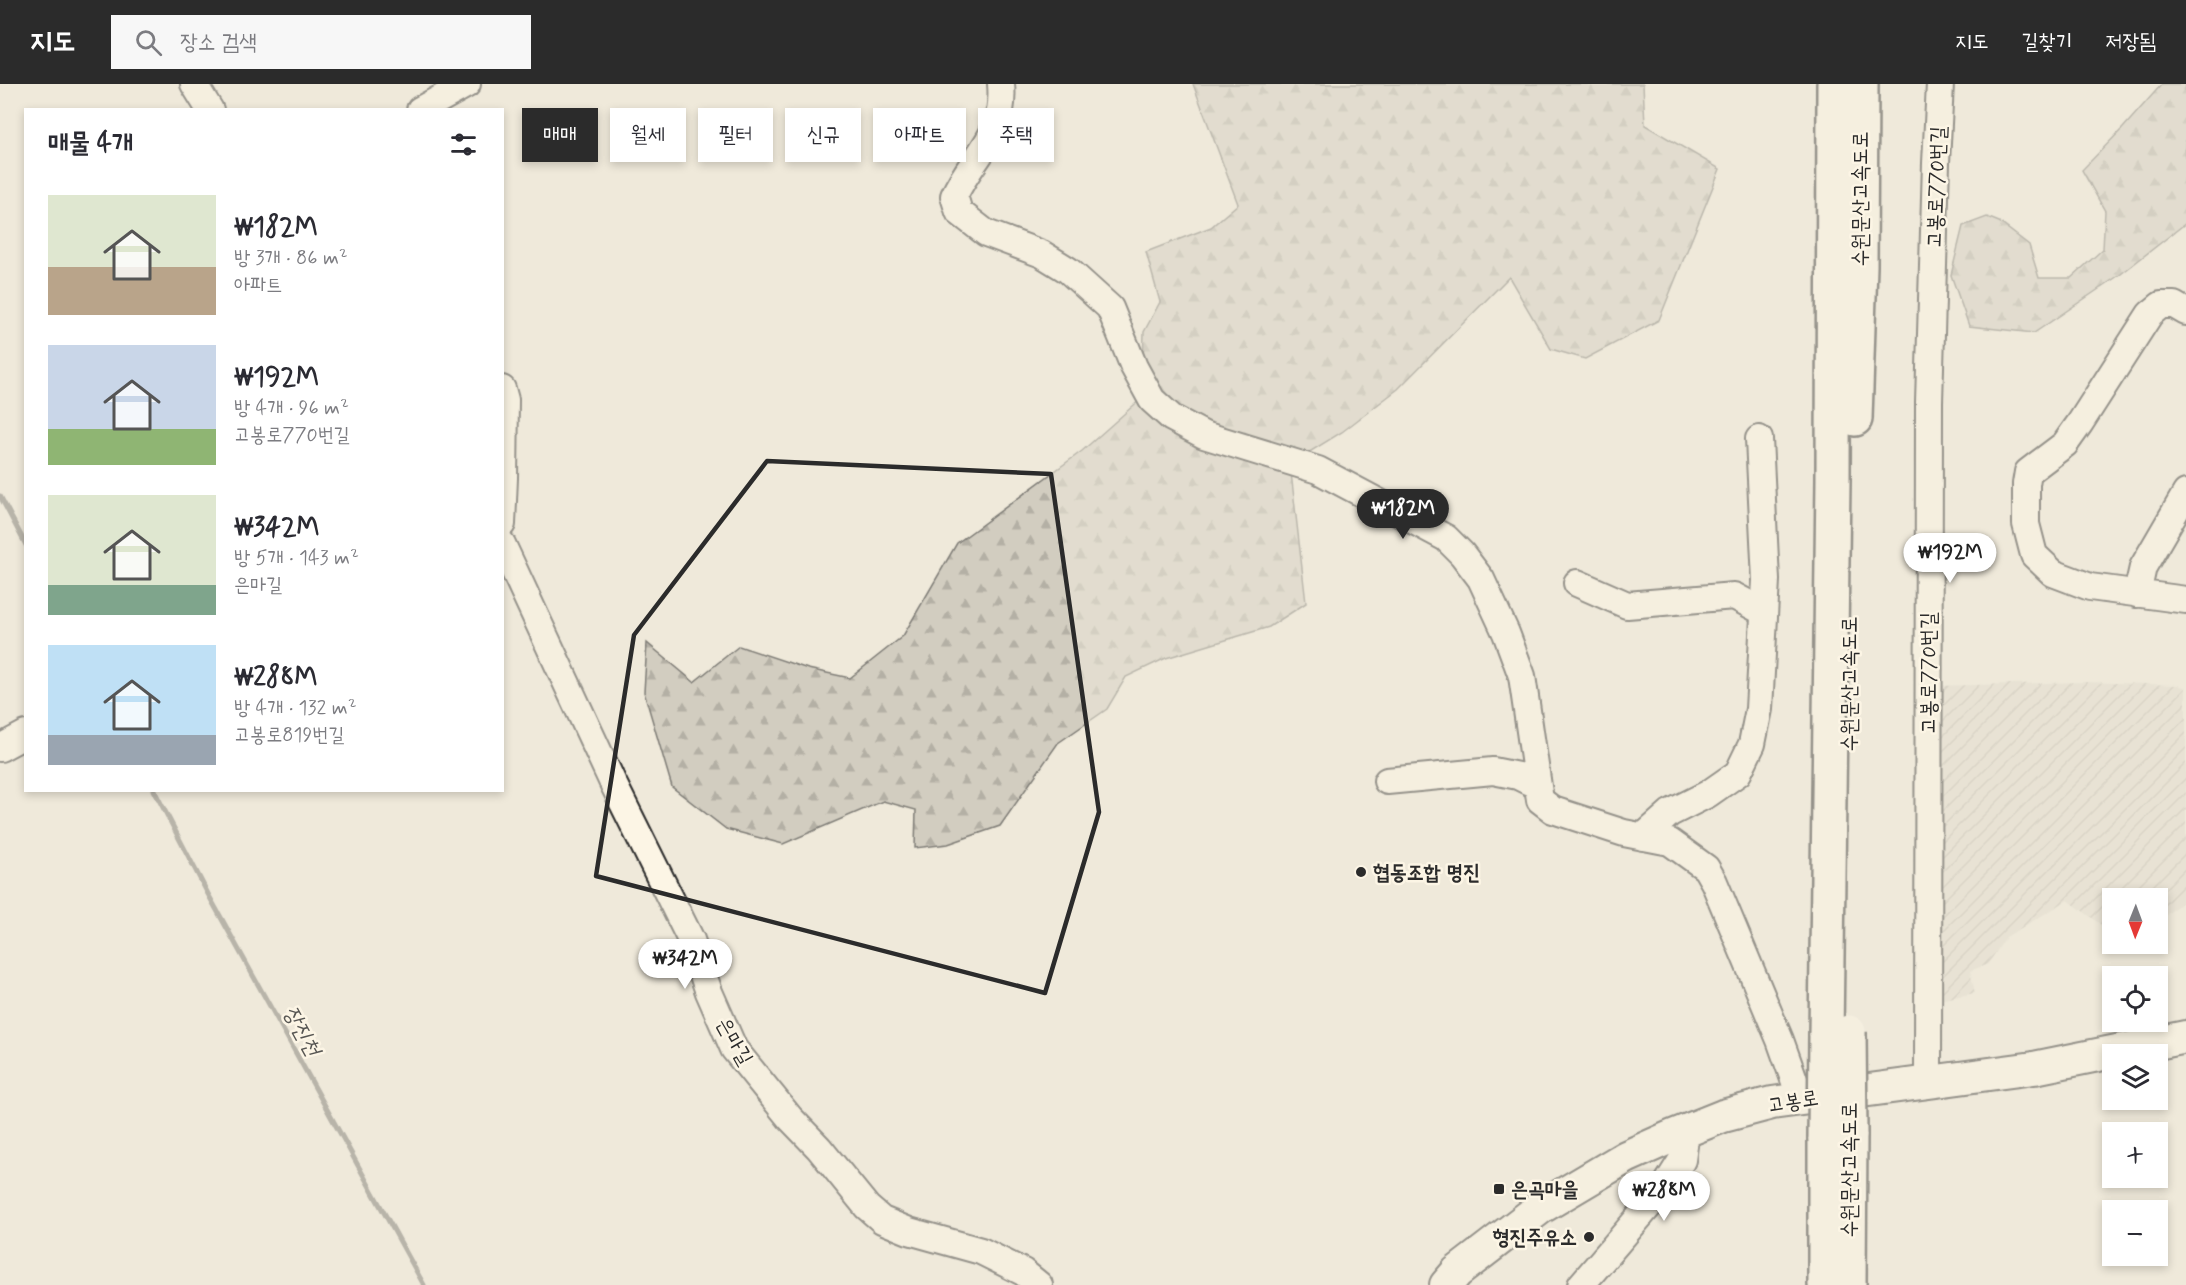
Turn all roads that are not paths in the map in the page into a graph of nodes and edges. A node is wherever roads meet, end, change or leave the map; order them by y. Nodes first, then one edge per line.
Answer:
1 (194, 84) edge
2 (467, 84) edge
3 (1001, 84) edge
4 (1834, 84) edge
5 (1861, 84) edge
6 (1940, 84) edge
7 (209, 108) edge
8 (424, 108) edge
9 (2186, 312) edge
10 (504, 396) edge
11 (1759, 438) dead end
12 (504, 440) edge
13 (2186, 493) edge
14 (504, 548) edge
15 (1577, 583) dead end
16 (2137, 594) junction
17 (2186, 600) edge
18 (1764, 612) junction
19 (24, 735) edge
20 (0, 748) edge
21 (1387, 781) dead end
22 (1538, 786) junction
23 (1643, 837) junction
24 (1838, 1034) junction
25 (2186, 1037) edge
26 (1928, 1083) junction
27 (1801, 1099) junction
28 (1686, 1131) junction
29 (1837, 1136) junction
30 (1039, 1285) edge
31 (1446, 1285) edge
32 (1581, 1285) edge
33 (1825, 1285) edge
34 (1849, 1285) edge

1 - 7 street
2 - 8 street
3 - 22 street
4 - 24 highway, 수원문산고속도로
5 - 24 highway, 수원문산고속도로
6 - 26 street, 고봉로770번길
9 - 16 street
10 - 12 street
11 - 18 street
13 - 16 street
14 - 30 street, 은마길
15 - 18 street
16 - 17 street
18 - 23 street
19 - 20 street
21 - 22 street
22 - 23 street
23 - 27 street
24 - 29 highway, 수원문산고속도로, bridge
25 - 26 main road, 고봉로
26 - 27 main road, 고봉로
27 - 28 main road, 고봉로
28 - 31 main road, 고봉로
28 - 32 street
29 - 33 highway, 수원문산고속도로
29 - 34 highway, 수원문산고속도로

